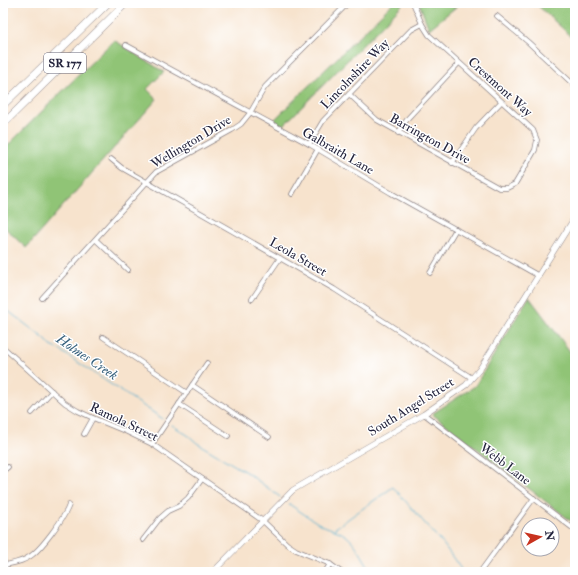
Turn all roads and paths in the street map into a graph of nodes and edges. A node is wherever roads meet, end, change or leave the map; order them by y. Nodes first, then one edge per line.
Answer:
1 (108, 3) edge
2 (126, 3) edge
3 (348, 3) edge
4 (413, 3) edge
5 (497, 16) dead end
6 (422, 24) junction
7 (126, 45) dead end
8 (458, 63) junction
9 (575, 86) edge
10 (349, 94) junction
11 (501, 102) junction
12 (3, 105) edge
13 (250, 113) junction
14 (3, 124) edge
15 (398, 133) junction
16 (309, 144) junction
17 (318, 150) junction
18 (111, 158) dead end
19 (452, 163) junction
20 (147, 182) junction
21 (507, 188) joint
22 (292, 194) dead end
23 (575, 217) edge
24 (456, 229) junction
25 (96, 240) junction
26 (280, 258) junction
27 (128, 270) dead end
28 (430, 273) dead end
29 (539, 276) junction
30 (42, 298) dead end
31 (252, 299) dead end
32 (103, 337) dead end
33 (4, 348) edge
34 (206, 363) dead end
35 (472, 378) junction
36 (192, 385) junction
37 (52, 391) junction
38 (187, 393) junction
39 (179, 404) junction
40 (32, 413) dead end
41 (424, 414) junction
42 (93, 418) junction
43 (84, 434) dead end
44 (228, 436) dead end
45 (269, 436) dead end
46 (152, 444) junction
47 (8, 467) dead end
48 (3, 471) edge
49 (202, 479) junction
50 (534, 498) junction
51 (69, 505) dead end
52 (263, 521) junction
53 (575, 530) edge
54 (143, 540) dead end
55 (3, 560) edge
56 (330, 564) junction
57 (5, 565) junction
58 (5, 572) edge
59 (213, 572) edge
60 (325, 572) edge
61 (341, 572) edge
62 (480, 572) edge

1 - 12 highway, SR 177
2 - 14 highway, SR 177
3 - 13 street, Wellington Drive
4 - 6 street, Crestmont Way
5 - 9 street
6 - 8 street, Crestmont Way
6 - 10 street, Lincolnshire Way
7 - 13 street, Galbraith Lane
8 - 11 street, Crestmont Way
8 - 15 street
10 - 15 street, Barrington Drive
10 - 16 street, Lincolnshire Way
11 - 19 street
11 - 21 street, Crestmont Way
13 - 16 street, Galbraith Lane
13 - 20 street, Wellington Drive
15 - 19 street, Barrington Drive
16 - 17 street, Galbraith Lane
17 - 22 street
17 - 24 street, Galbraith Lane
18 - 20 street, Leola Street
19 - 21 street, Barrington Drive
20 - 25 street, Wellington Drive
20 - 26 street, Leola Street
23 - 29 street, South Angel Street
24 - 28 street
24 - 29 street, Galbraith Lane
25 - 27 street
25 - 30 street, Wellington Drive
26 - 31 street
26 - 35 street, Leola Street
29 - 35 street, South Angel Street
32 - 38 street
33 - 37 street, Ramola Street
34 - 36 street
35 - 41 street, South Angel Street
36 - 38 street
36 - 45 street
37 - 40 street
37 - 42 street, Ramola Street
38 - 39 street
39 - 44 street
39 - 46 street
41 - 50 street, Webb Lane
41 - 52 street, South Angel Street
42 - 43 street
42 - 46 street, Ramola Street
46 - 49 street, Ramola Street
47 - 48 street
49 - 52 street, Ramola Street
49 - 54 street
50 - 53 street, Webb Lane
50 - 62 street
51 - 57 street
52 - 56 street, Ramola Street
52 - 59 street, South Angel Street
55 - 57 street
56 - 60 street
56 - 61 street, Ramola Street
57 - 58 street

